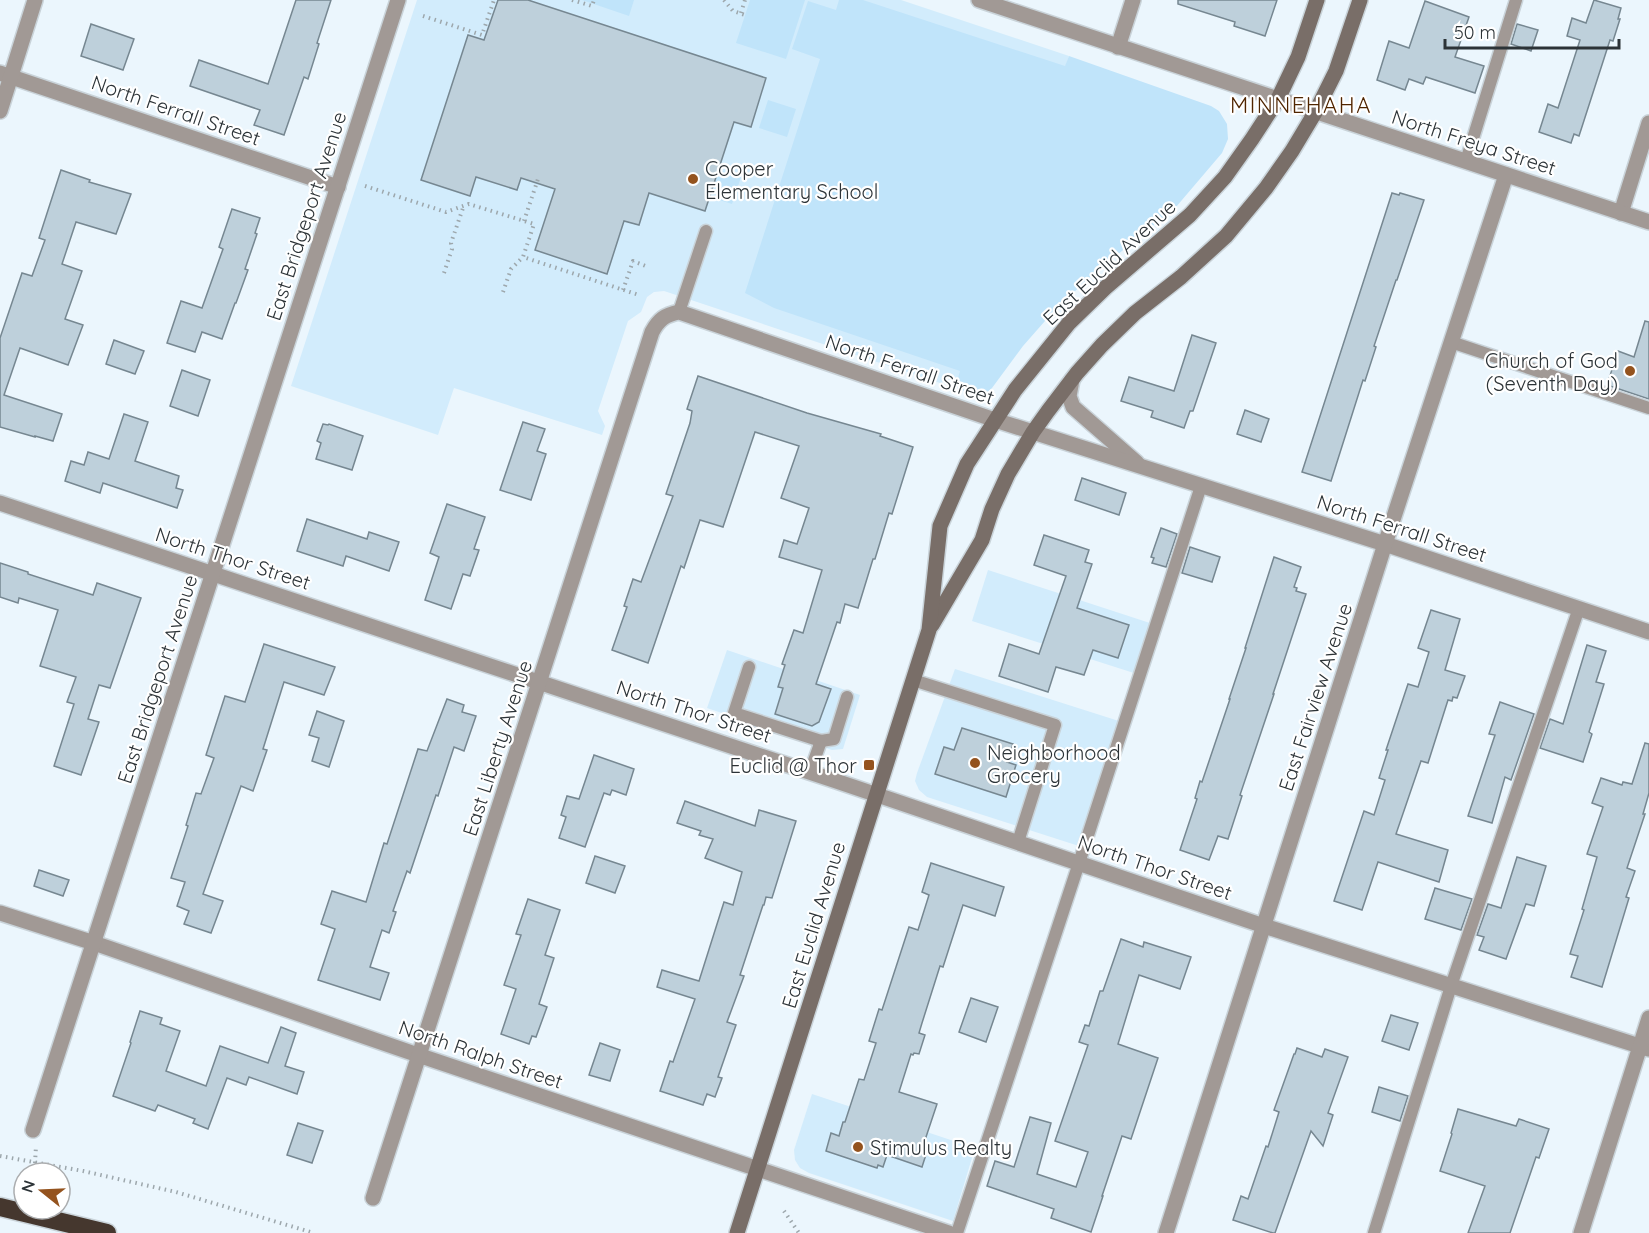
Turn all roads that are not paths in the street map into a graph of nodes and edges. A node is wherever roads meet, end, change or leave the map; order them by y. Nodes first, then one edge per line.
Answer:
1 (35, 0) edge
2 (398, 0) edge
3 (979, 0) edge
4 (1133, 0) edge
5 (1317, 0) edge
6 (1360, 0) edge
7 (1516, 0) edge
8 (1118, 47) junction
9 (6, 74) edge
10 (1278, 99) junction
11 (0, 111) edge
12 (1316, 111) junction
13 (1649, 123) edge
14 (1466, 161) junction
15 (1506, 175) junction
16 (338, 187) junction
17 (1621, 213) junction
18 (1649, 222) edge
19 (706, 231) dead end
20 (673, 314) junction
21 (1451, 342) junction
22 (1072, 380) junction
23 (1649, 408) edge
24 (995, 420) junction
25 (1033, 432) junction
26 (1141, 467) junction
27 (1201, 486) junction
28 (0, 503) edge
29 (1385, 544) junction
30 (213, 574) junction
31 (1579, 608) junction
32 (929, 630) junction
33 (1649, 632) edge
34 (749, 667) dead end
35 (913, 680) junction
36 (540, 682) junction
37 (848, 697) dead end
38 (820, 741) junction
39 (810, 772) junction
40 (876, 794) junction
41 (1018, 842) junction
42 (1079, 863) junction
43 (0, 913) edge
44 (1264, 926) junction
45 (94, 943) junction
46 (1451, 986) junction
47 (1649, 1018) edge
48 (1644, 1048) edge
49 (418, 1055) junction
50 (33, 1130) dead end
51 (758, 1170) junction
52 (373, 1198) dead end
53 (0, 1207) edge
54 (107, 1233) edge
55 (737, 1233) edge
56 (949, 1233) edge
57 (957, 1233) edge
58 (1166, 1233) edge
59 (1374, 1233) edge
60 (1581, 1233) edge

1 - 9 street
2 - 16 street, East Bridgeport Avenue
3 - 8 street, North Freya Street
4 - 8 street
5 - 10 main road, East Euclid Avenue
6 - 12 main road, East Euclid Avenue
7 - 14 lane
8 - 10 street, North Freya Street
9 - 11 street
9 - 16 street, North Ferrall Street
10 - 12 street, North Freya Street
10 - 24 main road, East Euclid Avenue
12 - 14 street, North Freya Street
12 - 22 main road, East Euclid Avenue
13 - 17 street
14 - 15 street, North Freya Street
15 - 17 street, North Freya Street
15 - 21 street, East Fairview Avenue
16 - 30 street, East Bridgeport Avenue
17 - 18 street, North Freya Street
19 - 20 lane
20 - 24 street, North Ferrall Street
20 - 36 street, East Liberty Avenue
21 - 23 lane
21 - 29 street, East Fairview Avenue
22 - 25 main road, East Euclid Avenue
22 - 26 street, North Ferrall Street
24 - 25 street, North Ferrall Street
24 - 32 main road, East Euclid Avenue
25 - 26 street, North Ferrall Street
25 - 32 main road, East Euclid Avenue
26 - 27 street, North Ferrall Street
27 - 29 street, North Ferrall Street
27 - 42 lane
28 - 30 street, North Thor Street
29 - 31 street, North Ferrall Street
29 - 44 street, East Fairview Avenue
30 - 36 street, North Thor Street
30 - 45 street, East Bridgeport Avenue
31 - 33 street, North Ferrall Street
31 - 46 lane
32 - 35 main road, East Euclid Avenue
34 - 38 lane
35 - 40 main road, East Euclid Avenue
35 - 41 lane
36 - 39 street, North Thor Street
36 - 49 street, East Liberty Avenue
37 - 38 lane
38 - 39 lane
39 - 40 street, North Thor Street
40 - 41 street, North Thor Street
40 - 51 main road, East Euclid Avenue
41 - 42 street, North Thor Street
42 - 44 street, North Thor Street
42 - 57 lane
43 - 45 street, North Ralph Street
44 - 46 street, North Thor Street
44 - 58 street, East Fairview Avenue
45 - 49 street, North Ralph Street
45 - 50 street, East Bridgeport Avenue
46 - 48 street, North Thor Street
46 - 59 lane
47 - 48 street
48 - 60 street
49 - 51 street, North Ralph Street
49 - 52 street, East Liberty Avenue
51 - 55 main road, East Euclid Avenue
51 - 56 street, North Ralph Street
53 - 54 highway

